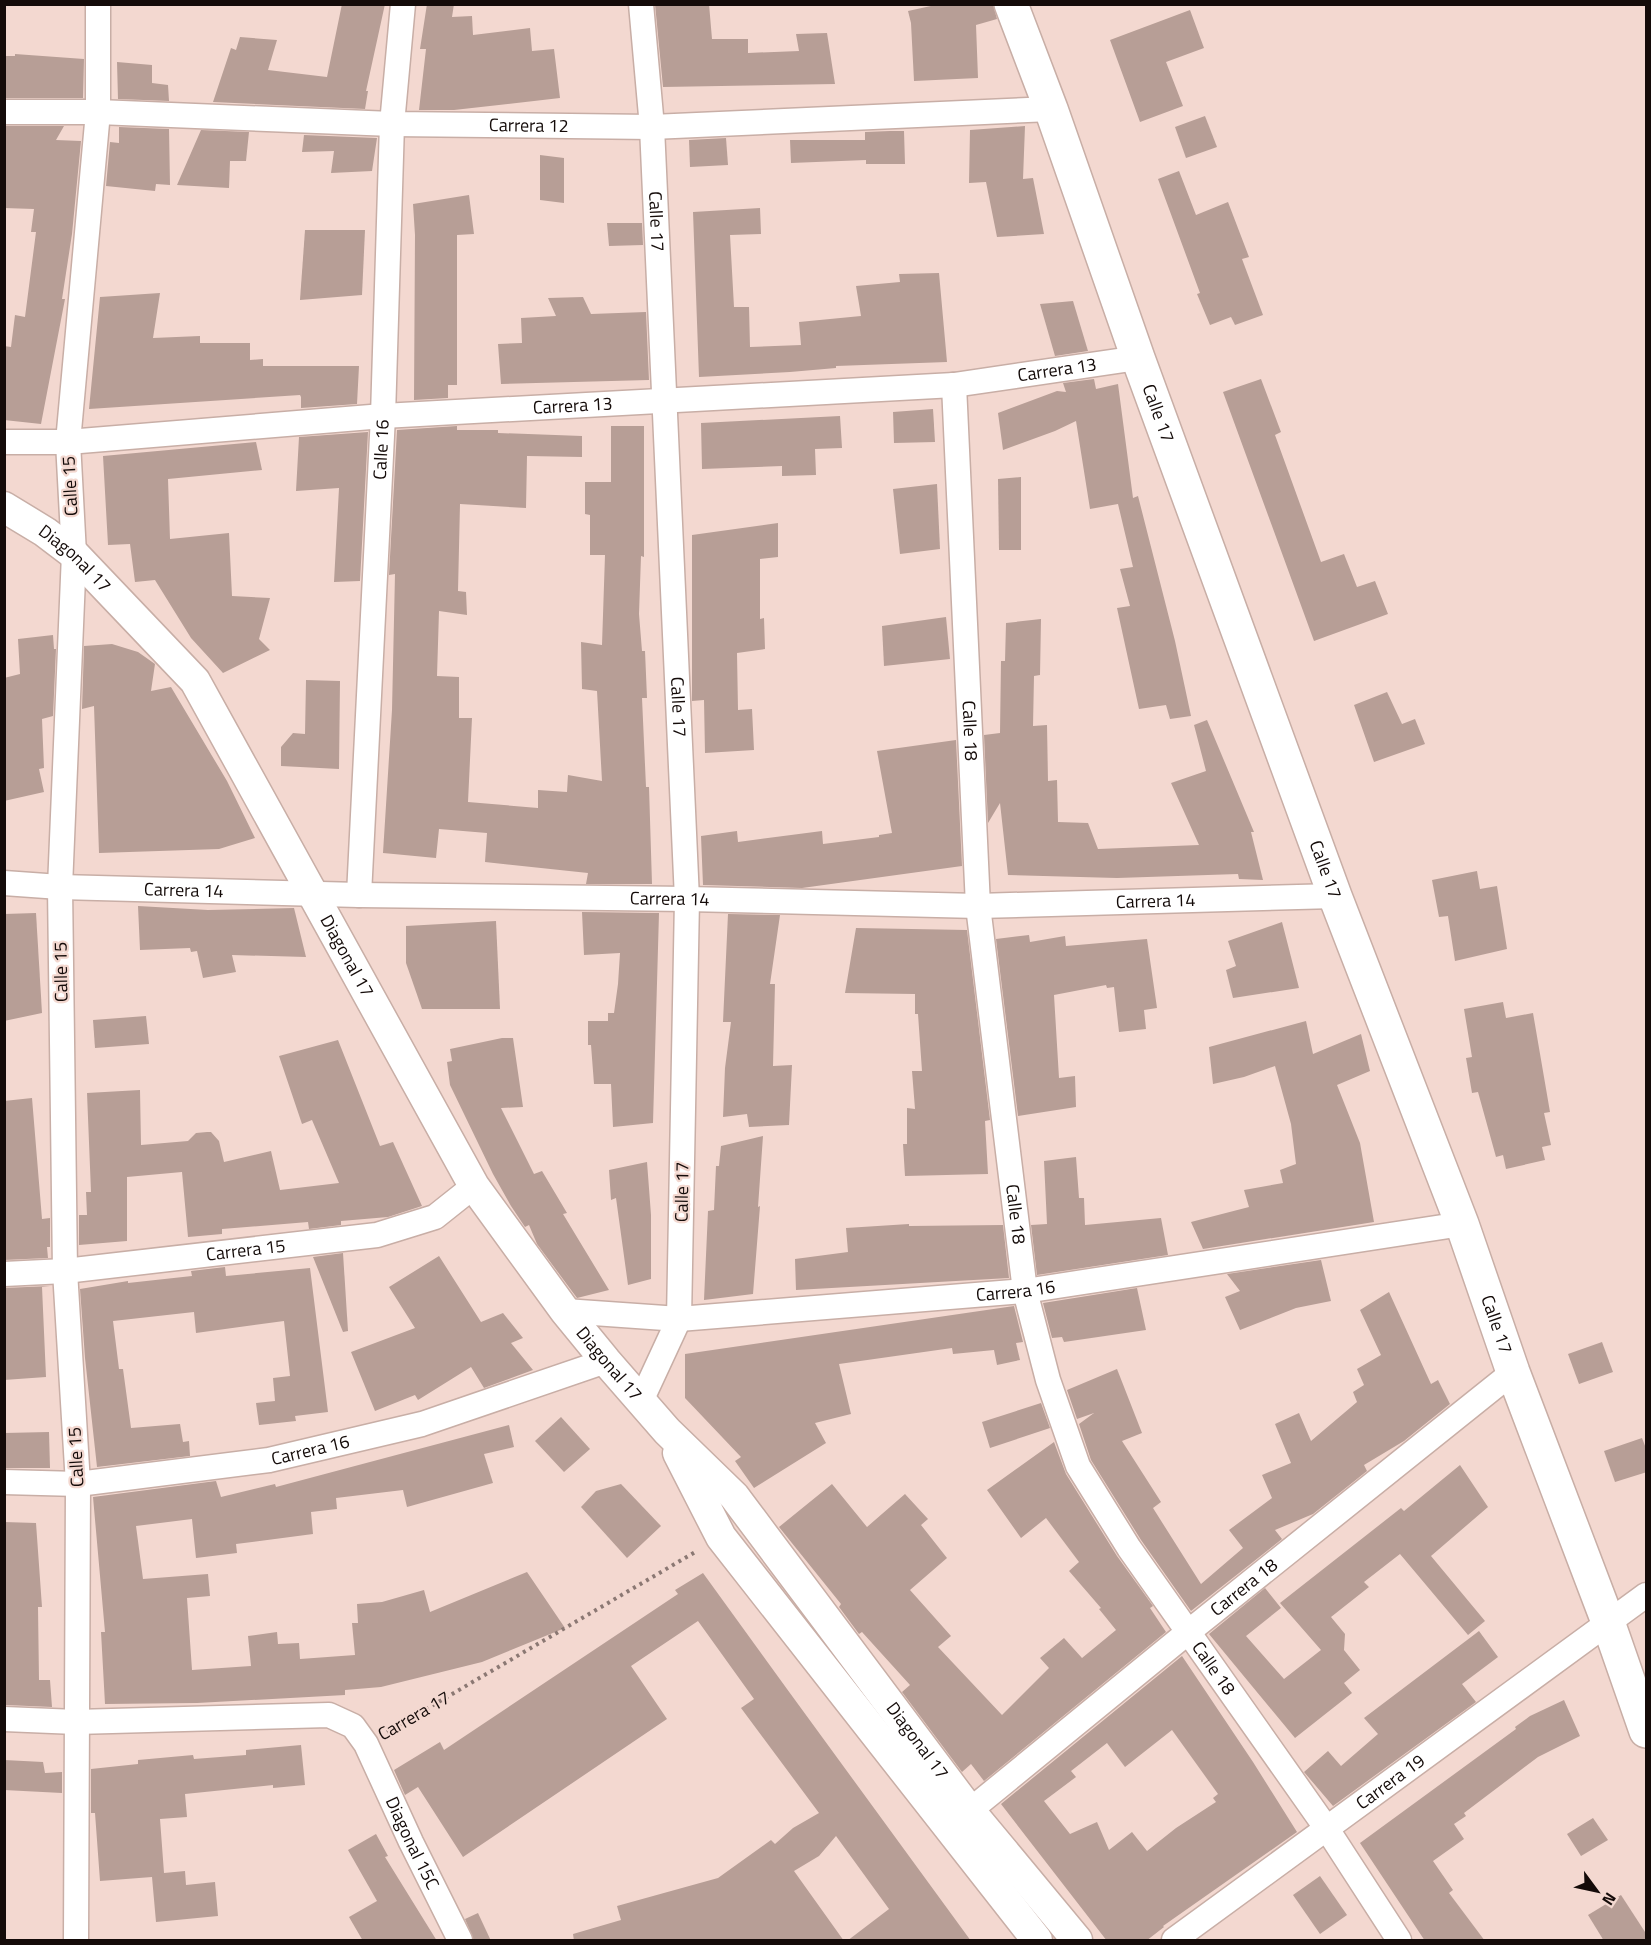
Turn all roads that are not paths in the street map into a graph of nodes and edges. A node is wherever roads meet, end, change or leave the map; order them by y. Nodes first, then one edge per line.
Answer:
1 (98, 4) edge
2 (403, 4) edge
3 (640, 4) edge
4 (1011, 4) edge
5 (1051, 109) junction
6 (4, 112) edge
7 (98, 112) junction
8 (392, 124) junction
9 (652, 127) junction
10 (1138, 358) junction
11 (954, 385) junction
12 (666, 401) junction
13 (383, 416) junction
14 (4, 442) edge
15 (68, 442) junction
16 (4, 507) edge
17 (74, 554) junction
18 (4, 883) edge
19 (60, 887) junction
20 (311, 894) junction
21 (359, 895) junction
22 (1335, 896) junction
23 (687, 899) junction
24 (978, 906) junction
25 (474, 1186) junction
26 (1462, 1224) junction
27 (65, 1271) junction
28 (4, 1274) edge
29 (1025, 1291) junction
30 (565, 1311) junction
31 (680, 1318) junction
32 (606, 1361) junction
33 (1513, 1372) junction
34 (641, 1401) junction
35 (667, 1431) junction
36 (4, 1482) edge
37 (78, 1484) junction
38 (1647, 1594) edge
39 (1608, 1622) junction
40 (1187, 1633) junction
41 (4, 1719) edge
42 (76, 1722) junction
43 (1647, 1731) edge
44 (366, 1744) joint
45 (959, 1819) junction
46 (1327, 1829) junction
47 (76, 1941) edge
48 (460, 1941) edge
49 (1037, 1941) edge
50 (1077, 1941) edge
51 (1174, 1941) edge
52 (1399, 1941) edge

1 - 7 street, Calle 15
2 - 8 street, Calle 16
3 - 9 street, Calle 17
4 - 5 highway, Calle 17
5 - 9 street, Carrera 12
5 - 10 highway, Calle 17
6 - 7 street, Carrera 12
7 - 8 street, Carrera 12
7 - 15 street, Calle 15
8 - 9 street, Carrera 12
8 - 13 street, Calle 16
9 - 12 street, Calle 17
10 - 11 street, Carrera 13
10 - 22 highway, Calle 17
11 - 12 street, Carrera 13
11 - 24 street, Calle 18
12 - 13 street, Carrera 13
12 - 23 street, Calle 17
13 - 15 street, Carrera 13
13 - 21 street, Calle 16
14 - 15 street, Carrera 13
15 - 17 street, Calle 15
16 - 17 street, Diagonal 17
17 - 19 street, Calle 15
17 - 20 street, Diagonal 17
18 - 19 street, Carrera 14
19 - 20 street, Carrera 14
19 - 27 street, Calle 15
20 - 21 street, Carrera 14
20 - 25 street, Diagonal 17
21 - 23 street, Carrera 14
22 - 24 street, Carrera 14
22 - 26 highway, Calle 17
23 - 24 street, Carrera 14
23 - 31 street, Calle 17
24 - 29 street, Calle 18
25 - 27 street, Carrera 15
25 - 30 street, Diagonal 17
26 - 29 street, Carrera 16
26 - 33 highway, Calle 17
27 - 28 street, Carrera 15
27 - 37 street, Calle 15
29 - 31 street, Carrera 16
29 - 40 street, Calle 18
30 - 31 street, Carrera 16
30 - 32 street, Diagonal 17
31 - 34 street, Calle 17
32 - 34 street, Diagonal 17
32 - 37 street, Carrera 16
33 - 39 highway, Calle 17
33 - 40 street, Carrera 18
34 - 35 street, Diagonal 17
35 - 45 street, Diagonal 17
35 - 45 street, Diagonal 17
36 - 37 street, Carrera 16
37 - 42 street, Calle 15
38 - 39 street, Carrera 19
39 - 43 highway, Calle 17
39 - 46 street, Carrera 19
40 - 45 street, Carrera 18
40 - 46 street, Calle 18
41 - 42 street, Carrera 17
42 - 44 street, Carrera 17
42 - 47 street, Calle 15
44 - 48 street, Diagonal 15C
45 - 49 street, Diagonal 17
45 - 50 street, Diagonal 17
46 - 51 street, Carrera 19
46 - 52 street, Calle 18

